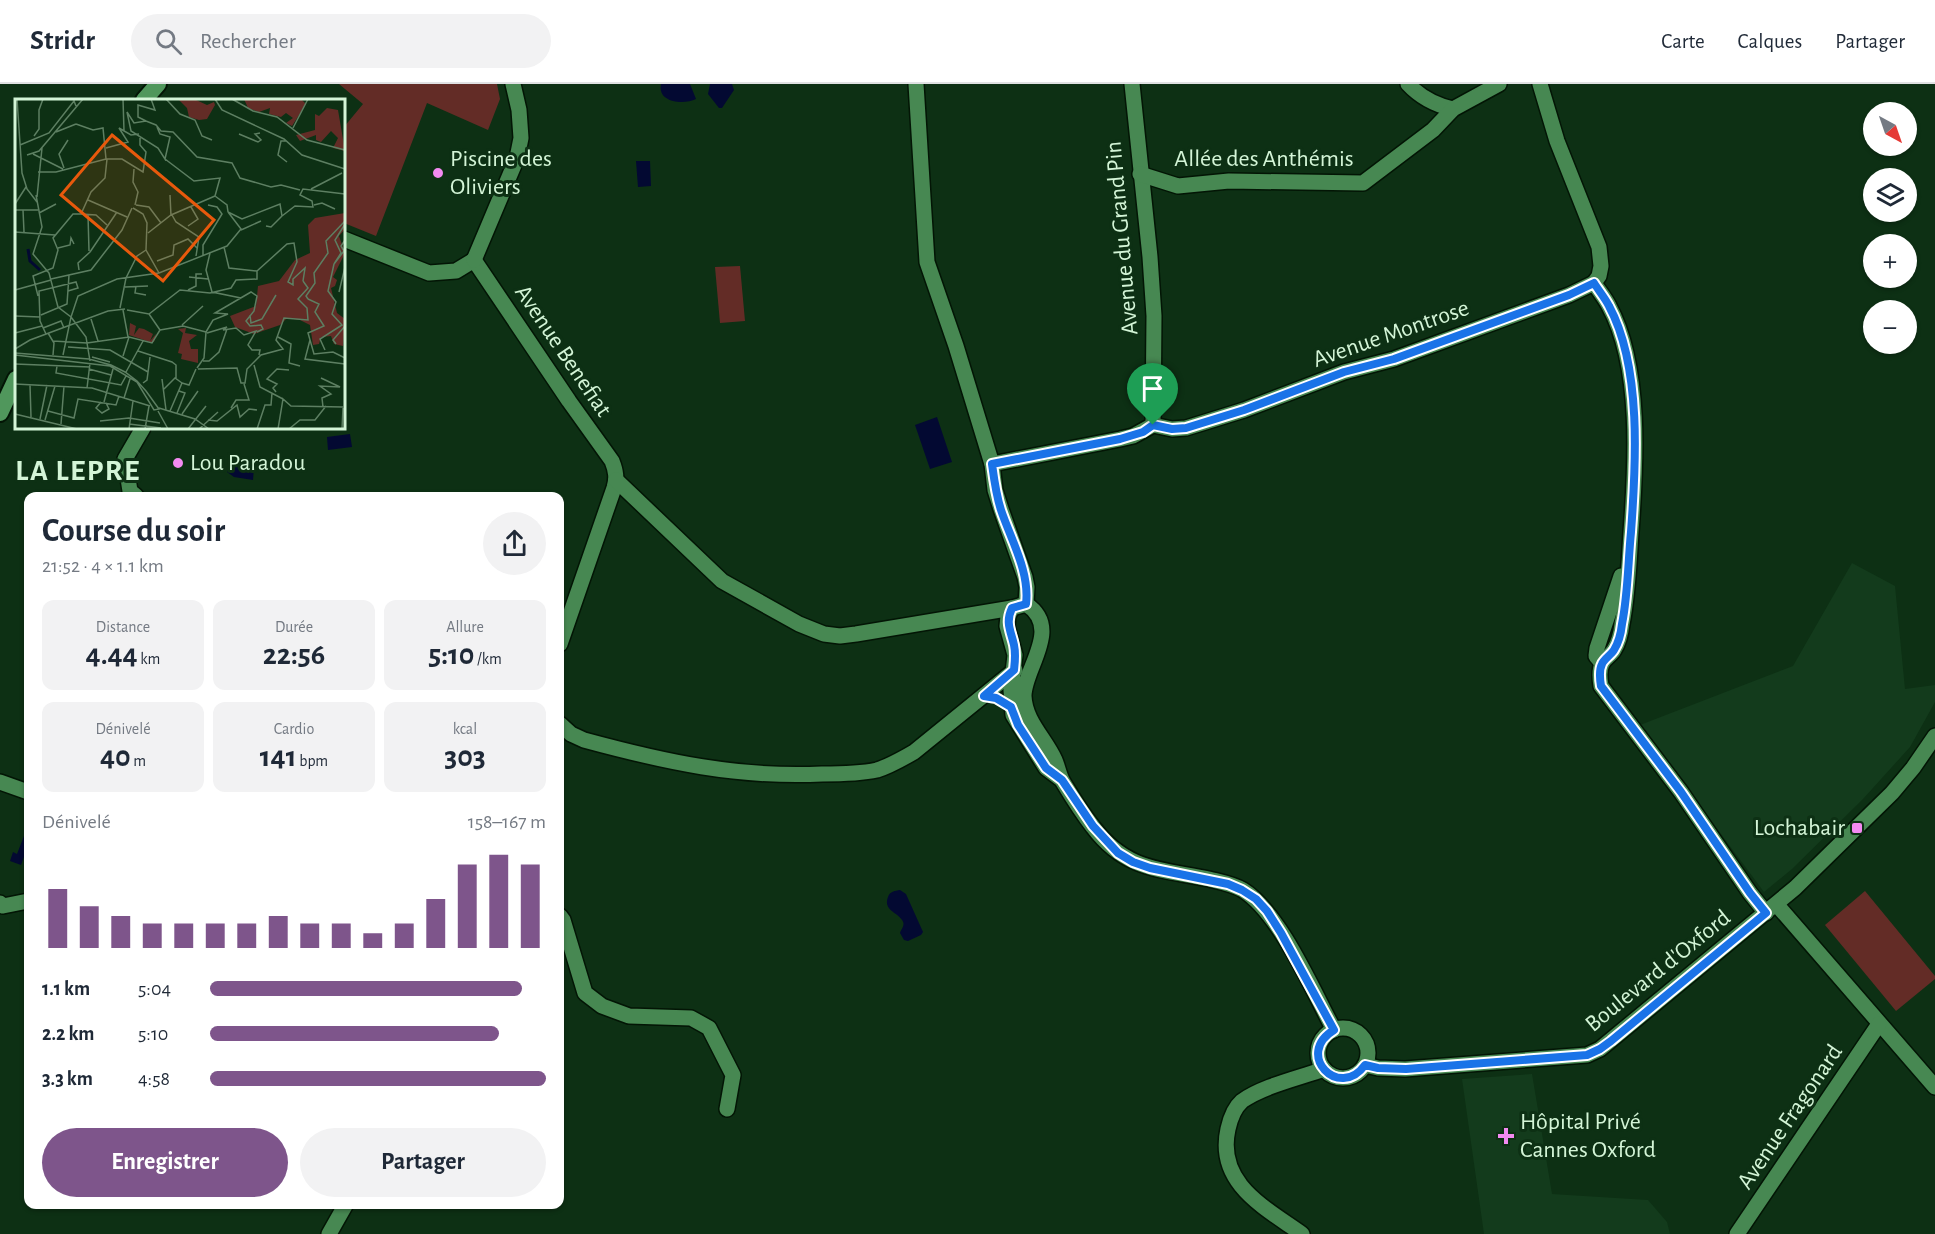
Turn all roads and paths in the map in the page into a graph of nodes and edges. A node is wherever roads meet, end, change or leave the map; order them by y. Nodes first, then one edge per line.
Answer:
1 (158, 84) edge
2 (513, 84) edge
3 (916, 84) edge
4 (1132, 84) edge
5 (1408, 84) edge
6 (1499, 84) edge
7 (1540, 84) edge
8 (145, 99) edge
9 (1453, 110) junction
10 (1140, 174) junction
11 (345, 239) edge
12 (474, 260) junction
13 (1594, 283) junction
14 (15, 381) edge
15 (0, 413) edge
16 (1153, 425) junction
17 (142, 429) edge
18 (992, 464) junction
19 (616, 480) junction
20 (132, 492) edge
21 (1019, 606) junction
22 (564, 632) edge
23 (1040, 646) junction
24 (1014, 670) junction
25 (984, 696) junction
26 (1011, 707) junction
27 (564, 728) edge
28 (1935, 736) edge
29 (584, 740) junction
30 (564, 743) edge
31 (1062, 780) junction
32 (0, 782) edge
33 (24, 791) edge
34 (24, 902) edge
35 (0, 903) edge
36 (1772, 909) junction
37 (564, 923) edge
38 (1880, 1024) junction
39 (1334, 1030) junction
40 (1365, 1065) junction
41 (1324, 1069) junction
42 (1935, 1087) edge
43 (727, 1110) dead end
44 (343, 1209) edge
45 (329, 1234) edge
46 (1302, 1234) edge
47 (1737, 1234) edge

1 - 8 main road
2 - 12 street
3 - 18 street
4 - 10 street, Avenue du Grand Pin
5 - 9 street
6 - 9 street, Allée des Anthémis
7 - 13 street
9 - 10 street, Allée des Anthémis
10 - 16 street, Avenue du Grand Pin
11 - 12 street
12 - 19 street, Avenue Benefiat
13 - 16 street, Avenue Montrose
13 - 36 street
14 - 15 main road
16 - 18 street
17 - 20 street
18 - 21 street
19 - 21 street
19 - 22 street
21 - 23 street
21 - 24 street
23 - 24 street
23 - 31 street
24 - 25 street
24 - 26 street
25 - 26 street
25 - 29 street
26 - 31 street
27 - 29 street
28 - 36 street, Boulevard d'Oxford
29 - 30 street
31 - 39 street
32 - 33 street
34 - 35 street
36 - 38 street
36 - 40 street, Boulevard d'Oxford
37 - 43 street
38 - 42 street
38 - 47 street, Avenue Fragonard
39 - 40 street
39 - 41 street
40 - 41 street
41 - 46 street
44 - 45 street

